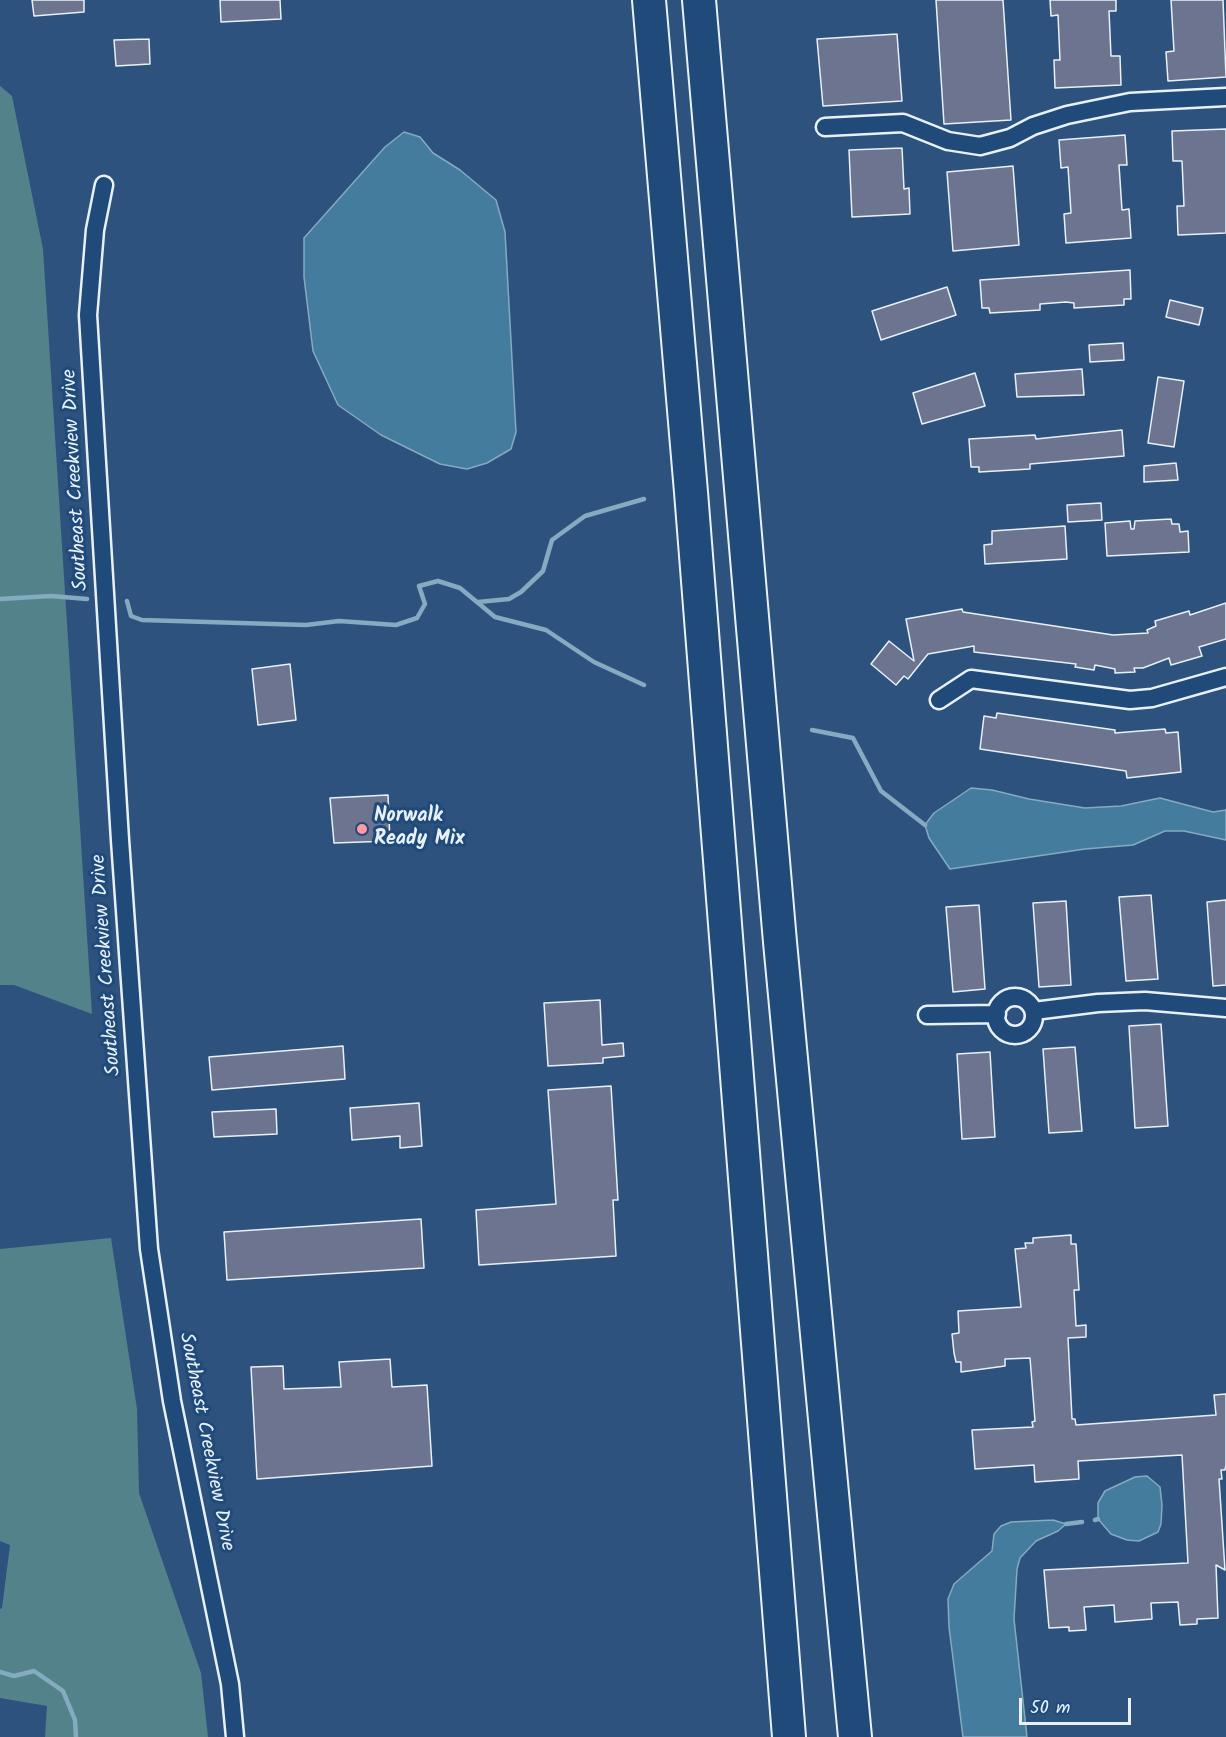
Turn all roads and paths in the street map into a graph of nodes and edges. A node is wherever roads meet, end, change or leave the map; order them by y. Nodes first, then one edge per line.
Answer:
1 (649, 0) edge
2 (699, 0) edge
3 (1226, 97) edge
4 (825, 127) dead end
5 (104, 184) dead end
6 (1226, 676) edge
7 (939, 700) dead end
8 (1226, 1008) edge
9 (1034, 1011) junction
10 (997, 1014) junction
11 (927, 1015) dead end
12 (235, 1737) edge
13 (789, 1737) edge
14 (855, 1737) edge

1 - 13 highway
2 - 14 highway
3 - 4 street
5 - 12 street, Southeast Creekview Drive
6 - 7 street
8 - 9 street
9 - 10 street
9 - 10 street
10 - 11 street

